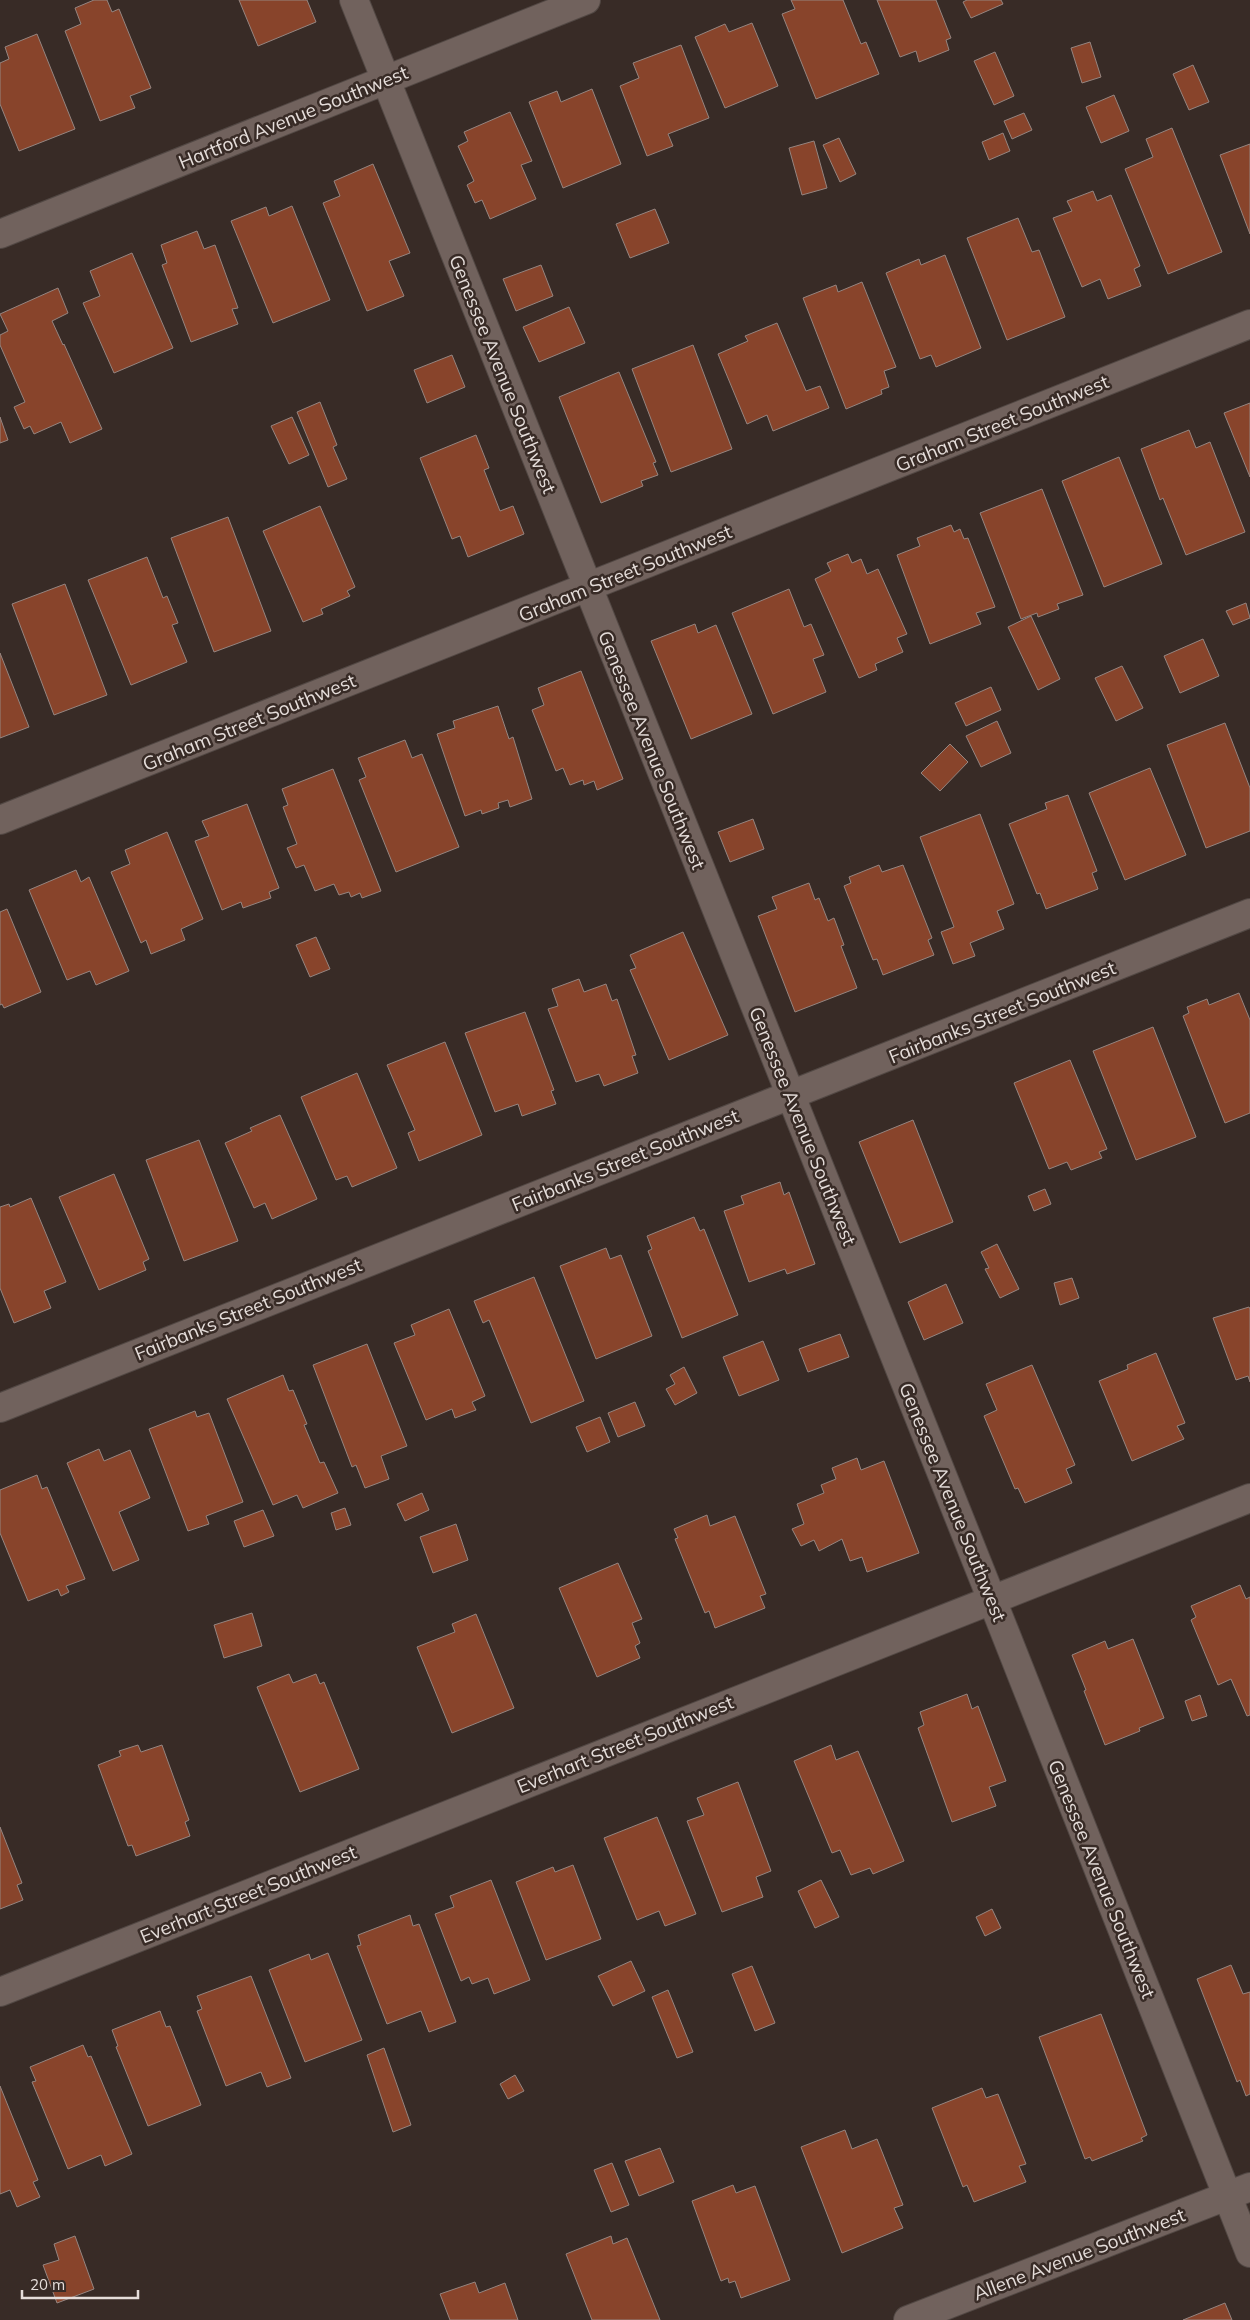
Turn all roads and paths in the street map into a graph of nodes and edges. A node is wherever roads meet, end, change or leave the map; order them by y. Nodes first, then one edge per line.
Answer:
1 (354, 0) edge
2 (586, 0) edge
3 (386, 79) junction
4 (0, 234) edge
5 (1250, 324) edge
6 (587, 588) junction
7 (0, 820) edge
8 (1250, 913) edge
9 (790, 1095) junction
10 (0, 1408) edge
11 (1250, 1498) edge
12 (992, 1599) junction
13 (0, 1992) edge
14 (1239, 2192) edge
15 (1250, 2253) edge
16 (908, 2320) edge

1 - 3 street, Genessee Avenue Southwest
2 - 3 street, Hartford Avenue Southwest
3 - 4 street, Hartford Avenue Southwest
3 - 6 street, Genessee Avenue Southwest
5 - 6 street, Graham Street Southwest
6 - 7 street, Graham Street Southwest
6 - 9 street, Genessee Avenue Southwest
8 - 9 street, Fairbanks Street Southwest
9 - 10 street, Fairbanks Street Southwest
9 - 12 street, Genessee Avenue Southwest
11 - 12 street, Everhart Street Southwest
12 - 13 street, Everhart Street Southwest
12 - 14 street, Genessee Avenue Southwest
14 - 15 street, Genessee Avenue Southwest
14 - 16 street, Allene Avenue Southwest

